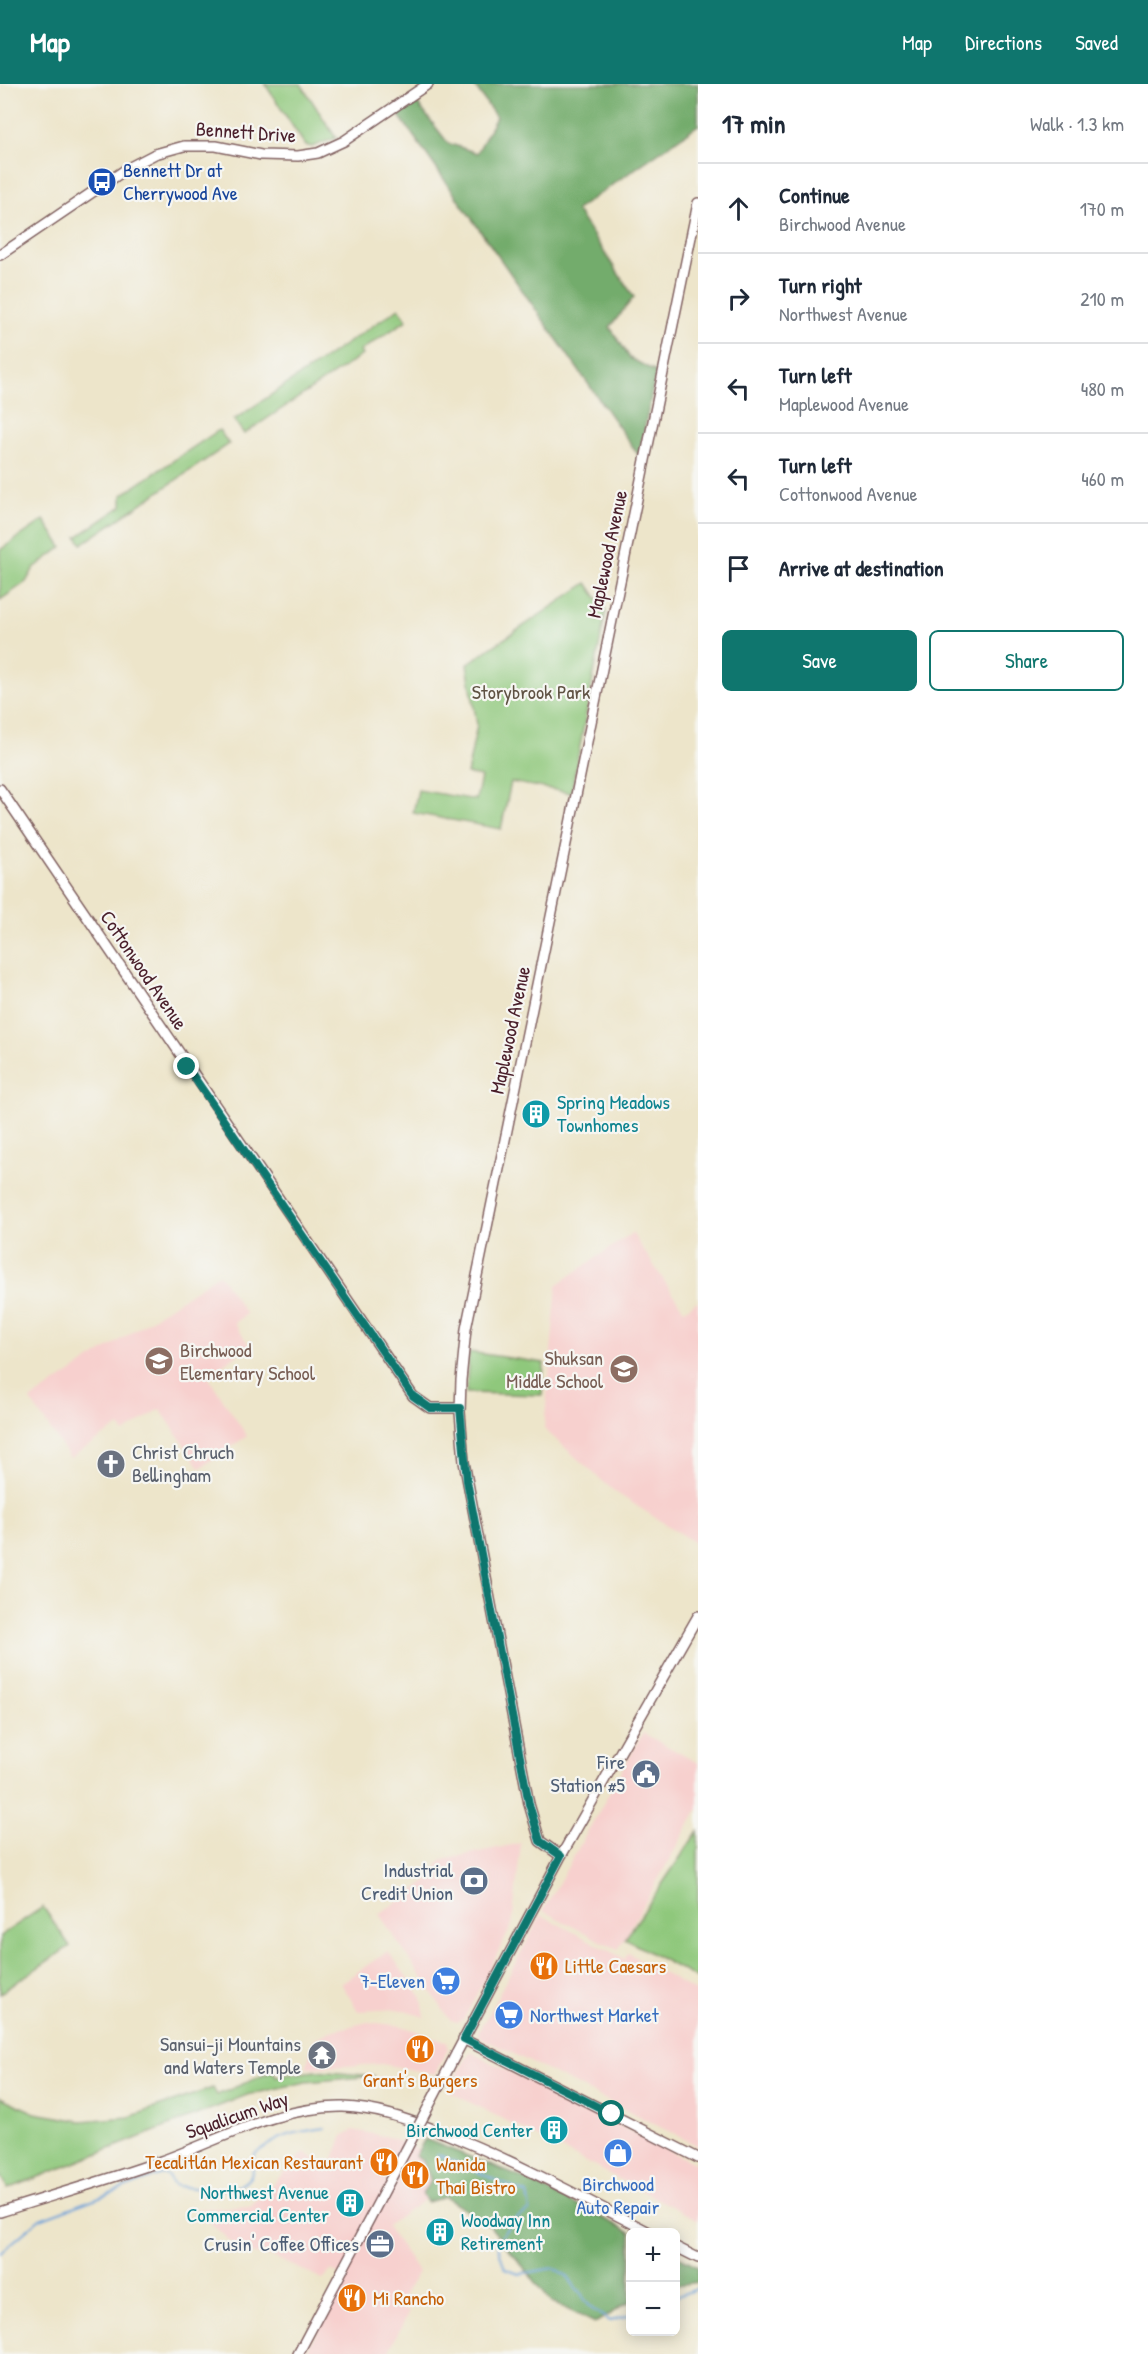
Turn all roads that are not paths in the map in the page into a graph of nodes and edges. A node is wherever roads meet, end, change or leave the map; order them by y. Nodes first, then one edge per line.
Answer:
1 (428, 84) edge
2 (698, 203) edge
3 (0, 255) edge
4 (0, 789) edge
5 (460, 1408) junction
6 (698, 1616) edge
7 (561, 1856) junction
8 (464, 2039) junction
9 (698, 2158) edge
10 (0, 2212) edge
11 (641, 2228) edge
12 (680, 2249) edge
13 (698, 2258) edge
14 (298, 2354) edge

1 - 3 street, Bennett Drive
2 - 5 street, Maplewood Avenue
4 - 5 street, Cottonwood Avenue
5 - 7 street, Maplewood Avenue
6 - 7 street
7 - 8 street
8 - 9 street
8 - 14 street, bridge
10 - 11 street, Squalicum Way
12 - 13 street

